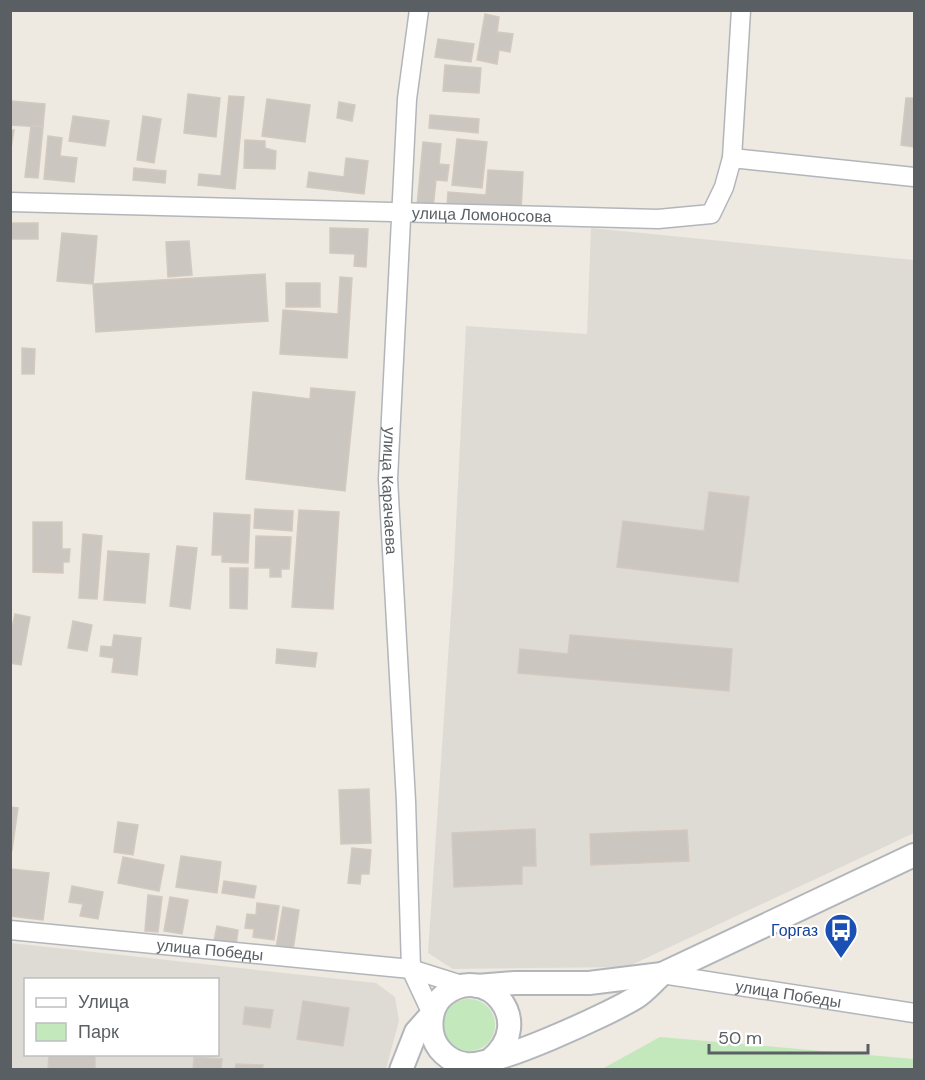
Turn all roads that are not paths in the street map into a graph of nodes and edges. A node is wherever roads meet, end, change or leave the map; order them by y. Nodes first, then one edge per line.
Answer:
1 (419, 10) edge
2 (741, 10) edge
3 (732, 158) junction
4 (915, 177) edge
5 (10, 202) edge
6 (402, 214) junction
7 (915, 855) edge
8 (10, 930) edge
9 (411, 969) junction
10 (662, 974) junction
11 (471, 986) junction
12 (915, 1013) edge
13 (432, 1014) junction
14 (479, 1064) edge
15 (401, 1070) edge

1 - 6 street, улица Карачаева
2 - 3 street
3 - 4 street
3 - 6 street, улица Ломоносова
5 - 6 street, улица Ломоносова
6 - 9 street, улица Карачаева
7 - 10 street
8 - 9 street, улица Победы
9 - 11 street, улица Победы
9 - 13 street
10 - 11 street
10 - 12 street, улица Победы
10 - 14 street
11 - 13 street
11 - 14 street
13 - 14 street
13 - 15 street

